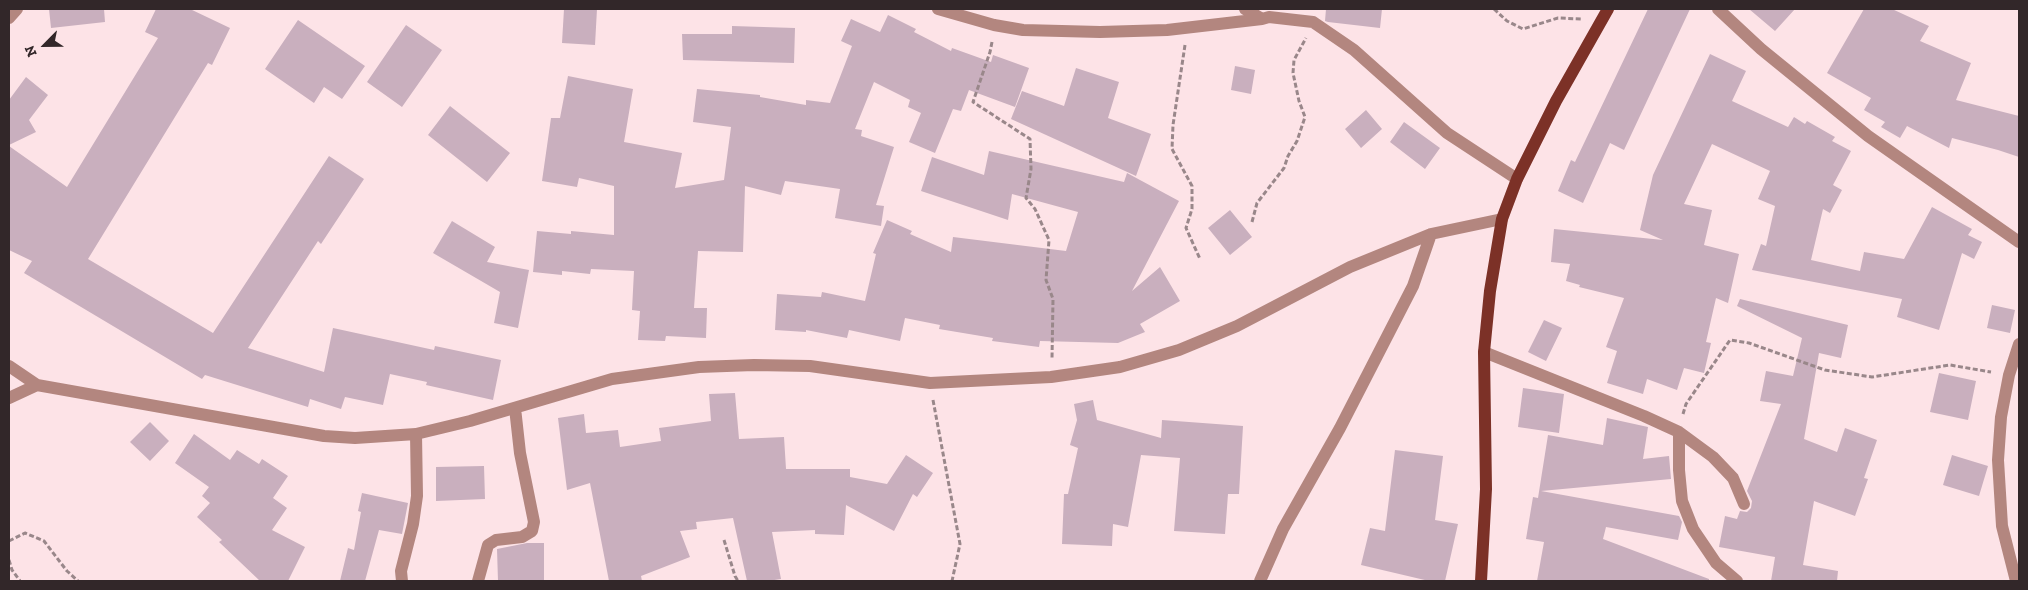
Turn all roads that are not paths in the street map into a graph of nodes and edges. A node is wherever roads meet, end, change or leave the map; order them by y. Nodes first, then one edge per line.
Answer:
1 (17, 9) edge
2 (938, 9) edge
3 (1245, 9) edge
4 (1718, 9) edge
5 (1605, 14) edge
6 (9, 18) edge
7 (1262, 20) junction
8 (1517, 179) junction
9 (1502, 219) junction
10 (1431, 234) junction
11 (2019, 242) edge
12 (2019, 344) edge
13 (1484, 352) junction
14 (9, 366) edge
15 (36, 386) junction
16 (9, 398) edge
17 (515, 408) junction
18 (1679, 432) junction
19 (416, 434) junction
20 (1744, 504) dead end
21 (402, 581) edge
22 (478, 581) edge
23 (1260, 581) edge
24 (1482, 581) edge
25 (1737, 581) edge
26 (2016, 581) edge

1 - 6 street
2 - 7 street
3 - 7 street
4 - 11 street
5 - 8 main road
7 - 8 street
8 - 9 main road
9 - 10 street
9 - 13 main road
10 - 17 street
10 - 23 street
12 - 26 street
13 - 18 street
13 - 24 main road
14 - 15 street
15 - 16 street
15 - 19 street
17 - 19 street
17 - 22 street
18 - 20 street
18 - 25 street
19 - 21 street

